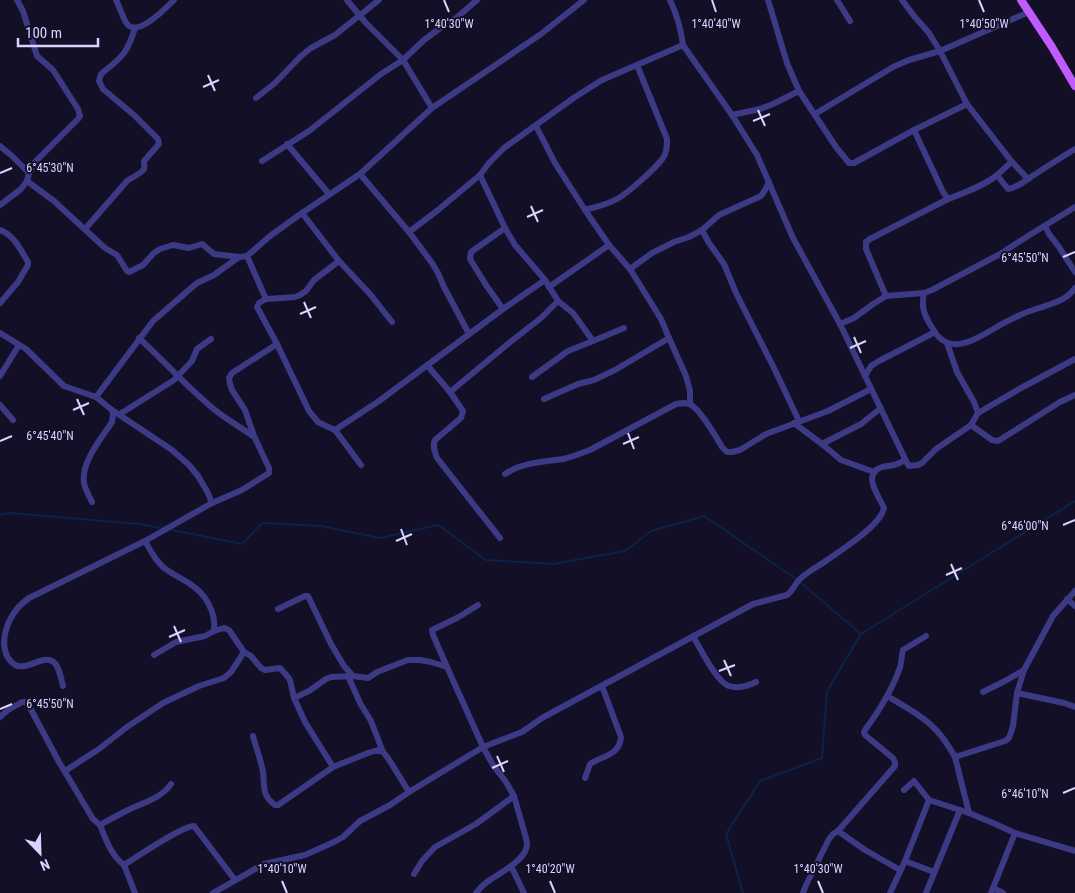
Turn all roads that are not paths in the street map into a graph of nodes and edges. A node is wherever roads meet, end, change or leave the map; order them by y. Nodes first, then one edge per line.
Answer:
1 (16, 0) edge
2 (116, 0) edge
3 (174, 0) edge
4 (347, 0) edge
5 (379, 0) edge
6 (477, 0) edge
7 (584, 0) edge
8 (670, 0) edge
9 (768, 0) edge
10 (837, 0) edge
11 (902, 0) edge
12 (1021, 0) edge
13 (1029, 12) junction
14 (359, 16) junction
15 (850, 20) dead end
16 (135, 28) junction
17 (683, 45) junction
18 (940, 51) junction
19 (403, 60) junction
20 (636, 65) junction
21 (1075, 86) edge
22 (798, 91) junction
23 (256, 98) dead end
24 (967, 104) junction
25 (432, 108) junction
26 (815, 114) junction
27 (732, 115) junction
28 (536, 126) junction
29 (914, 130) junction
30 (287, 144) junction
31 (0, 146) edge
32 (1075, 149) edge
33 (262, 161) dead end
34 (1012, 162) junction
35 (29, 173) junction
36 (360, 174) junction
37 (480, 175) junction
38 (997, 175) junction
39 (1028, 179) junction
40 (27, 181) junction
41 (769, 182) junction
42 (329, 194) junction
43 (948, 199) junction
44 (0, 204) edge
45 (1075, 207) edge
46 (585, 210) junction
47 (302, 213) junction
48 (1045, 226) junction
49 (505, 228) junction
50 (86, 229) junction
51 (0, 230) edge
52 (702, 230) junction
53 (409, 232) junction
54 (609, 245) junction
55 (247, 256) junction
56 (239, 257) junction
57 (339, 261) junction
58 (630, 269) junction
59 (1075, 272) edge
60 (545, 280) junction
61 (549, 287) junction
62 (1075, 288) edge
63 (924, 293) junction
64 (886, 296) junction
65 (266, 298) junction
66 (558, 301) junction
67 (0, 303) edge
68 (502, 309) junction
69 (392, 322) dead end
70 (840, 324) junction
71 (624, 328) dead end
72 (935, 332) junction
73 (0, 333) edge
74 (470, 334) junction
75 (139, 338) junction
76 (669, 338) junction
77 (211, 339) dead end
78 (592, 341) junction
79 (947, 343) junction
80 (277, 344) junction
81 (19, 345) junction
82 (1075, 359) edge
83 (427, 365) junction
84 (0, 376) edge
85 (865, 376) junction
86 (178, 377) junction
87 (532, 377) dead end
88 (871, 389) junction
89 (450, 392) junction
90 (1075, 395) edge
91 (96, 397) junction
92 (544, 399) dead end
93 (690, 404) junction
94 (0, 405) edge
95 (880, 408) junction
96 (112, 410) junction
97 (120, 414) junction
98 (978, 414) junction
99 (13, 420) dead end
100 (797, 422) junction
101 (971, 425) junction
102 (334, 430) junction
103 (254, 436) junction
104 (822, 444) junction
105 (905, 460) junction
106 (360, 465) dead end
107 (874, 472) junction
108 (505, 474) dead end
109 (92, 502) dead end
110 (212, 504) junction
111 (500, 538) dead end
112 (145, 541) junction
113 (1075, 591) edge
114 (1067, 599) junction
115 (478, 604) dead end
116 (1075, 606) edge
117 (278, 609) dead end
118 (214, 631) junction
119 (693, 636) junction
120 (926, 636) dead end
121 (244, 652) junction
122 (154, 655) dead end
123 (448, 667) junction
124 (1024, 670) junction
125 (351, 676) junction
126 (756, 682) dead end
127 (62, 686) dead end
128 (602, 686) junction
129 (983, 692) dead end
130 (1017, 693) junction
131 (887, 696) junction
132 (294, 698) junction
133 (1075, 707) edge
134 (0, 717) edge
135 (253, 736) dead end
136 (483, 747) junction
137 (383, 752) junction
138 (955, 757) junction
139 (333, 767) junction
140 (65, 771) junction
141 (585, 778) dead end
142 (171, 784) dead end
143 (904, 790) dead end
144 (409, 792) junction
145 (514, 796) junction
146 (929, 800) junction
147 (960, 810) junction
148 (969, 813) junction
149 (100, 826) junction
150 (838, 832) junction
151 (1015, 833) junction
152 (1075, 850) edge
153 (905, 861) junction
154 (124, 865) junction
155 (512, 866) junction
156 (900, 870) junction
157 (934, 872) junction
158 (414, 874) dead end
159 (235, 880) junction
160 (992, 890) edge
161 (136, 893) edge
162 (213, 893) edge
163 (476, 893) edge
164 (524, 893) edge
165 (803, 893) edge
166 (890, 893) edge
167 (926, 893) edge
168 (1003, 893) edge

1 - 35 street
2 - 16 street
3 - 16 street
4 - 14 street
5 - 14 street
6 - 19 street
7 - 25 street
8 - 17 street
9 - 22 street
10 - 15 street
11 - 18 street
12 - 13 main road
13 - 18 street
13 - 21 main road
14 - 19 street
14 - 23 street
16 - 50 street
17 - 20 street
17 - 27 street
18 - 24 street
18 - 26 street
19 - 25 street
19 - 30 street
20 - 28 street
20 - 46 street
22 - 26 street
22 - 27 street
24 - 29 street
24 - 34 street
25 - 36 street
26 - 29 street
27 - 41 street
28 - 37 street
28 - 46 street
29 - 43 street
30 - 33 street
30 - 42 street
31 - 35 street
32 - 39 street
34 - 38 street
34 - 39 street
35 - 40 street
36 - 42 street
36 - 53 street
37 - 49 street
37 - 53 street
38 - 39 street
38 - 43 street
40 - 44 street
40 - 50 street
41 - 52 street
41 - 70 street
42 - 47 street
43 - 64 street
45 - 48 street
46 - 54 street
47 - 55 street
47 - 57 street
48 - 59 street
48 - 63 street
49 - 60 street
49 - 68 street
50 - 56 street
51 - 67 street
52 - 58 street
52 - 100 street
53 - 74 street
54 - 58 street
54 - 61 street
55 - 56 street
55 - 65 street
56 - 75 street
57 - 65 street
57 - 69 street
58 - 76 street
60 - 61 street
60 - 68 street
61 - 66 street
62 - 79 street
63 - 64 street
63 - 72 street
64 - 70 street
65 - 80 street
66 - 78 street
66 - 89 street
68 - 74 street
70 - 85 street
71 - 78 street
72 - 79 street
72 - 85 street
73 - 81 street
74 - 83 street
75 - 86 street
75 - 91 street
76 - 92 street
76 - 93 street
77 - 86 street
78 - 87 street
79 - 98 street
80 - 102 street
80 - 103 street
81 - 84 street
81 - 91 street
82 - 98 street
83 - 89 street
83 - 102 street
85 - 88 street
86 - 97 street
86 - 103 street
88 - 95 street
88 - 100 street
89 - 111 street
90 - 101 street
91 - 96 street
93 - 100 street
93 - 108 street
94 - 99 street
95 - 104 street
95 - 105 street
96 - 97 street
96 - 109 street
97 - 110 street
98 - 101 street
100 - 104 street
101 - 105 street
102 - 106 street
103 - 110 street
104 - 107 street
105 - 107 street
107 - 119 street
110 - 112 street
112 - 118 street
112 - 127 street
113 - 114 street
114 - 116 street
114 - 124 street
115 - 123 street
117 - 125 street
118 - 121 street
118 - 122 street
119 - 126 street
119 - 128 street
120 - 131 street
121 - 132 street
121 - 140 street
123 - 125 street
123 - 136 street
124 - 129 street
124 - 130 street
125 - 132 street
125 - 137 street
128 - 136 street
128 - 141 street
130 - 133 street
130 - 138 street
131 - 138 street
131 - 150 street
132 - 139 street
134 - 140 street
135 - 139 street
136 - 144 street
136 - 145 street
137 - 139 street
137 - 144 street
138 - 148 street
140 - 149 street
142 - 149 street
143 - 146 street
144 - 159 street
145 - 155 street
145 - 158 street
146 - 147 street
146 - 153 street
147 - 148 street
147 - 157 street
148 - 151 street
149 - 154 street
150 - 156 street
150 - 165 street
151 - 152 street
151 - 160 street
153 - 156 street
153 - 157 street
154 - 159 street
154 - 161 street
155 - 163 street
155 - 164 street
156 - 166 street
157 - 167 street
159 - 162 street
160 - 168 street

